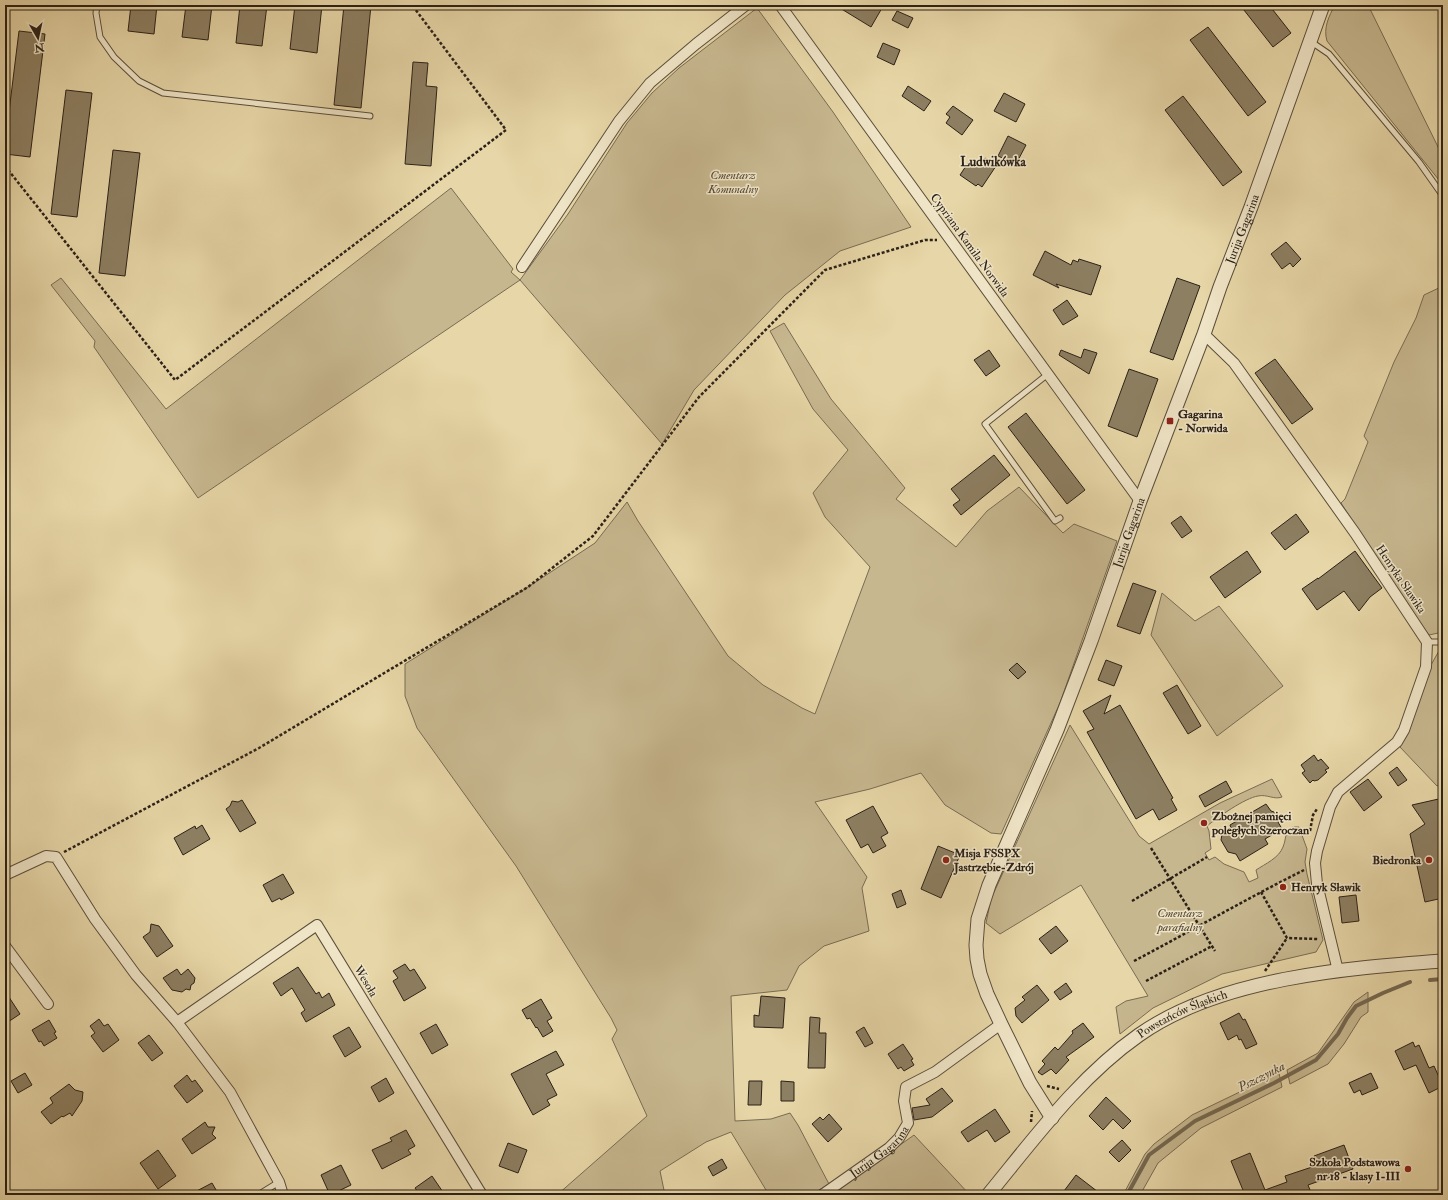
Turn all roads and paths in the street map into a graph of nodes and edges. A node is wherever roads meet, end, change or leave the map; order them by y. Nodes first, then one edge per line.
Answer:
1 (97, 5) edge
2 (412, 5) edge
3 (746, 5) edge
4 (780, 5) edge
5 (1324, 5) edge
6 (1310, 41) junction
7 (370, 116) dead end
8 (5, 166) edge
9 (1443, 196) edge
10 (949, 239) junction
11 (522, 267) dead end
12 (1204, 334) junction
13 (1048, 374) junction
14 (1140, 501) junction
15 (1060, 518) dead end
16 (1427, 642) junction
17 (1443, 642) edge
18 (1151, 848) dead end
19 (56, 857) junction
20 (1207, 857) dead end
21 (1304, 870) dead end
22 (5, 875) edge
23 (1171, 879) junction
24 (1261, 892) junction
25 (1132, 902) dead end
26 (1200, 926) junction
27 (1287, 938) junction
28 (1318, 939) dead end
29 (5, 946) edge
30 (1212, 946) junction
31 (1215, 951) dead end
32 (1134, 961) dead end
33 (1443, 961) edge
34 (1338, 971) junction
35 (1261, 976) dead end
36 (1146, 981) dead end
37 (48, 1004) dead end
38 (176, 1022) junction
39 (1001, 1024) junction
40 (1052, 1118) junction
41 (279, 1182) junction
42 (258, 1195) edge
43 (283, 1195) edge
44 (482, 1195) edge
45 (822, 1195) edge
46 (988, 1195) edge

1 - 7 lane
2 - 8 path
3 - 11 street
4 - 10 street, Cypriana Kamila Norwida
5 - 6 street, Jurija Gagarina
6 - 9 lane
6 - 12 street, Jurija Gagarina
10 - 13 street, Cypriana Kamila Norwida
10 - 19 path
12 - 14 street, Jurija Gagarina
12 - 16 street, Henryka Sławika
13 - 14 street, Cypriana Kamila Norwida
13 - 15 lane
14 - 39 street, Jurija Gagarina
16 - 17 lane
16 - 34 street
18 - 23 path
19 - 22 street
19 - 38 street
20 - 23 path
21 - 24 path
23 - 25 path
23 - 26 path
24 - 26 path
24 - 27 path
26 - 30 path
26 - 32 path
27 - 28 path
27 - 35 path
29 - 37 street
30 - 31 path
30 - 36 path
33 - 34 street, Powstańców Śląskich
34 - 40 street, Powstańców Śląskich
38 - 41 street
38 - 44 street, Wesoła
39 - 40 street, Jurija Gagarina
39 - 45 street, Jurija Gagarina
40 - 46 street, Powstańców Śląskich
41 - 42 lane
41 - 43 street

